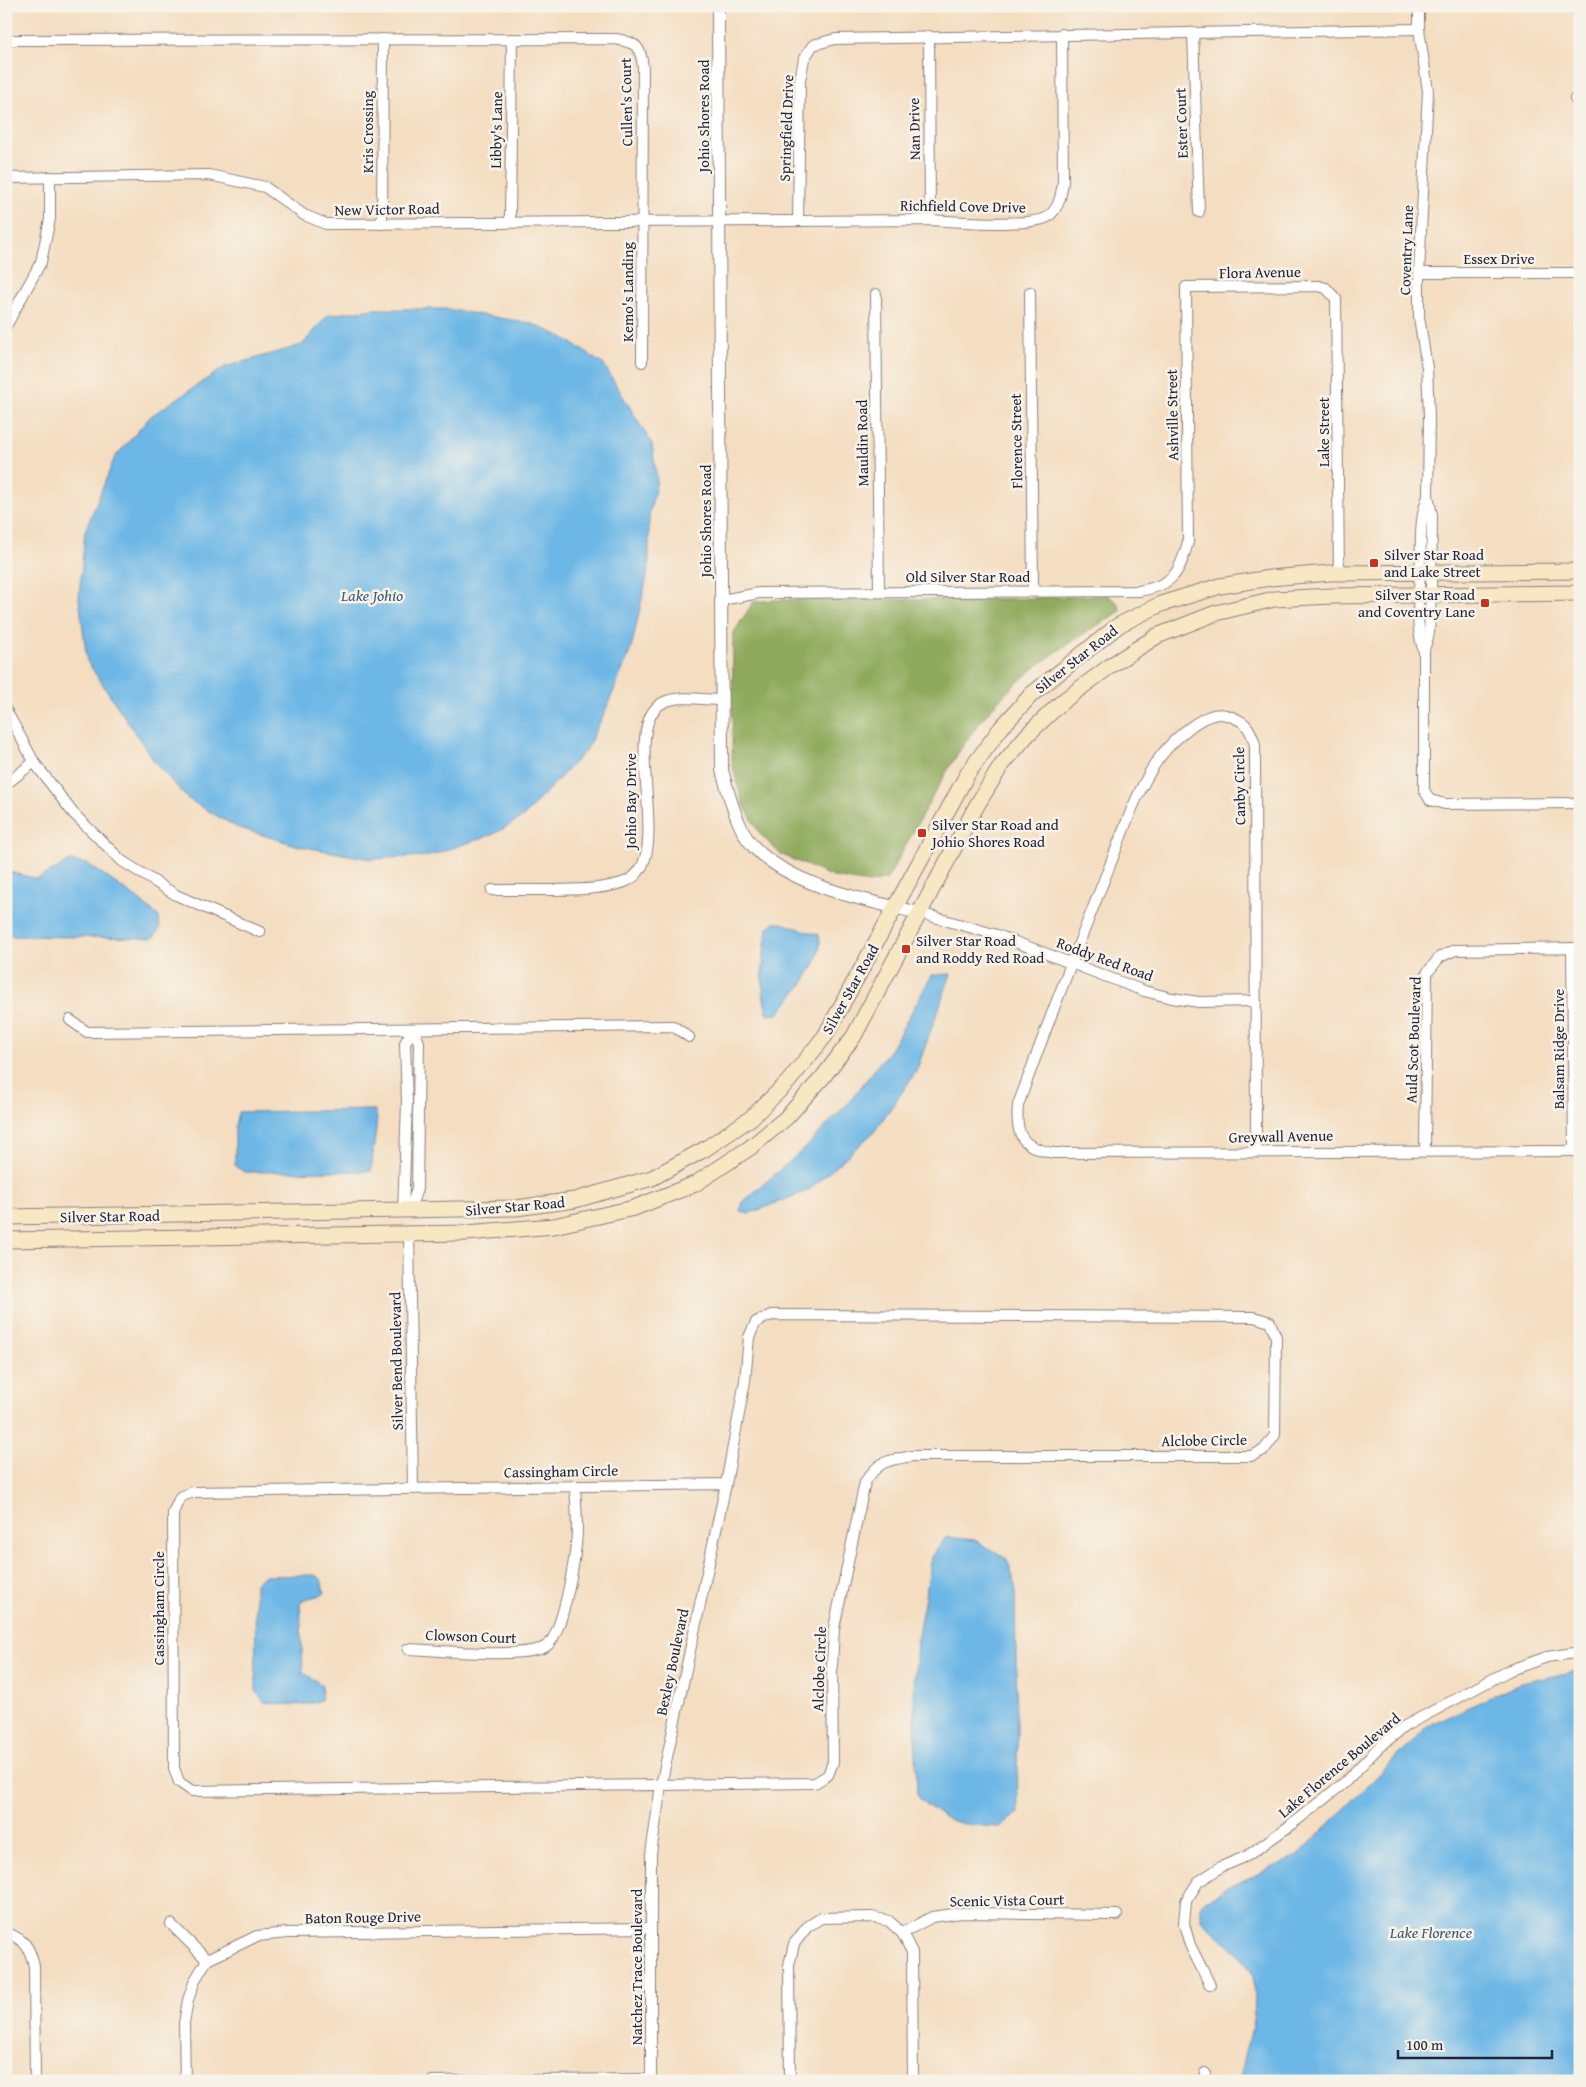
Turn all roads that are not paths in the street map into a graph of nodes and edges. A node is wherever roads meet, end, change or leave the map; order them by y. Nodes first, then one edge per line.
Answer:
1 (718, 6) edge
2 (1418, 6) edge
3 (1419, 29) junction
4 (1194, 32) junction
5 (1062, 34) junction
6 (929, 36) junction
7 (383, 39) junction
8 (512, 39) junction
9 (6, 40) edge
10 (50, 177) junction
11 (6, 178) edge
12 (1199, 212) dead end
13 (930, 220) junction
14 (641, 221) junction
15 (798, 221) junction
16 (510, 222) junction
17 (720, 222) junction
18 (382, 224) junction
19 (1419, 273) junction
20 (1580, 273) edge
21 (1186, 288) joint
22 (1030, 292) dead end
23 (1332, 293) joint
24 (876, 294) dead end
25 (6, 326) edge
26 (642, 362) dead end
27 (1188, 542) joint
28 (1580, 571) edge
29 (1426, 572) junction
30 (1339, 573) junction
31 (1033, 590) junction
32 (879, 591) junction
33 (1580, 593) edge
34 (1425, 594) junction
35 (722, 600) junction
36 (720, 700) junction
37 (6, 710) edge
38 (34, 762) junction
39 (6, 782) edge
40 (1580, 803) edge
41 (492, 890) dead end
42 (895, 907) junction
43 (920, 913) junction
44 (260, 932) dead end
45 (1576, 948) edge
46 (1071, 962) junction
47 (1256, 1001) junction
48 (70, 1020) dead end
49 (413, 1029) junction
50 (689, 1037) dead end
51 (1018, 1105) joint
52 (406, 1120) junction
53 (418, 1120) junction
54 (1425, 1150) junction
55 (1577, 1150) edge
56 (1256, 1151) junction
57 (575, 1200) junction
58 (406, 1212) junction
59 (6, 1217) edge
60 (24, 1217) junction
61 (6, 1226) edge
62 (409, 1233) junction
63 (261, 1235) junction
64 (6, 1240) edge
65 (726, 1484) junction
66 (575, 1486) junction
67 (413, 1488) junction
68 (408, 1649) dead end
69 (1580, 1652) edge
70 (661, 1785) junction
71 (651, 1850) joint
72 (1117, 1915) dead end
73 (172, 1924) dead end
74 (651, 1928) junction
75 (6, 1933) edge
76 (902, 1933) junction
77 (207, 1960) junction
78 (1210, 1985) dead end
79 (651, 2080) edge
80 (34, 2081) edge
81 (185, 2081) edge
82 (432, 2081) edge
83 (790, 2081) edge
84 (913, 2081) edge

1 - 17 street, Johio Shores Road
2 - 3 street, Coventry Lane
3 - 4 street, Springfield Drive
3 - 19 street, Coventry Lane
4 - 5 street, Springfield Drive
4 - 12 street, Ester Court
5 - 6 street, Springfield Drive
5 - 13 street, Richfield Cove Drive
6 - 13 street, Nan Drive
6 - 15 street, Springfield Drive
7 - 8 street, Cullen's Court
7 - 9 street, Cullen's Court
7 - 18 street, Kris Crossing
8 - 14 street, Cullen's Court
8 - 16 street, Libby's Lane
10 - 11 street, New Victor Road
10 - 18 street, New Victor Road
10 - 25 street
13 - 15 street, Richfield Cove Drive
14 - 16 street, New Victor Road
14 - 17 street, New Victor Road
14 - 26 street, Kemo's Landing
15 - 17 street, Richfield Cove Drive
16 - 18 street, New Victor Road
17 - 35 street, Johio Shores Road
19 - 20 street, Essex Drive
19 - 29 street, Coventry Lane
21 - 23 street, Flora Avenue
21 - 27 street, Ashville Street
22 - 31 street, Florence Street
23 - 30 street, Lake Street
24 - 32 street, Mauldin Road
27 - 31 street, Old Silver Star Road
28 - 29 main road, Silver Star Road
29 - 30 main road, Silver Star Road
29 - 34 street, Coventry Lane
30 - 42 main road, Silver Star Road
31 - 32 street, Old Silver Star Road
32 - 35 street, Old Silver Star Road
33 - 34 main road, Silver Star Road
34 - 40 street, Coventry Lane
34 - 43 main road, Silver Star Road
35 - 36 street, Johio Shores Road
36 - 41 street, Johio Bay Drive
36 - 42 street, Johio Shores Road
37 - 38 street
38 - 39 street
38 - 44 street
42 - 43 street, Johio Shores Road
42 - 57 main road, Silver Star Road
43 - 46 street, Roddy Red Road
43 - 62 main road, Silver Star Road
45 - 54 street, Auld Scot Boulevard
45 - 55 street, Balsam Ridge Drive
46 - 47 street, Roddy Red Road
46 - 47 street, Canby Circle
46 - 51 street, Canby Circle
47 - 56 street, Canby Circle
48 - 49 street
49 - 50 street
49 - 52 street
49 - 53 street
51 - 56 street, Greywall Avenue
52 - 53 street
52 - 58 street
53 - 58 street
54 - 55 street, Greywall Avenue
54 - 56 street, Greywall Avenue
57 - 58 main road, Silver Star Road
57 - 62 main road
58 - 60 main road, Silver Star Road
58 - 63 main road
59 - 60 main road, Silver Star Road
60 - 61 main road
62 - 63 main road, Silver Star Road
62 - 67 street, Silver Bend Boulevard
63 - 64 main road, Silver Star Road
65 - 66 street, Cassingham Circle
65 - 70 street, Bexley Boulevard
65 - 70 street, Alclobe Circle
66 - 67 street, Cassingham Circle
66 - 68 street, Clowson Court
67 - 70 street, Cassingham Circle
69 - 78 street, Lake Florence Boulevard
70 - 71 street, Bexley Boulevard
71 - 74 street, Natchez Trace Boulevard
72 - 76 street, Scenic Vista Court
73 - 77 street
74 - 77 street, Baton Rouge Drive
74 - 79 street, Natchez Trace Boulevard
75 - 80 street
76 - 83 street
76 - 84 street
77 - 81 street
79 - 82 street

